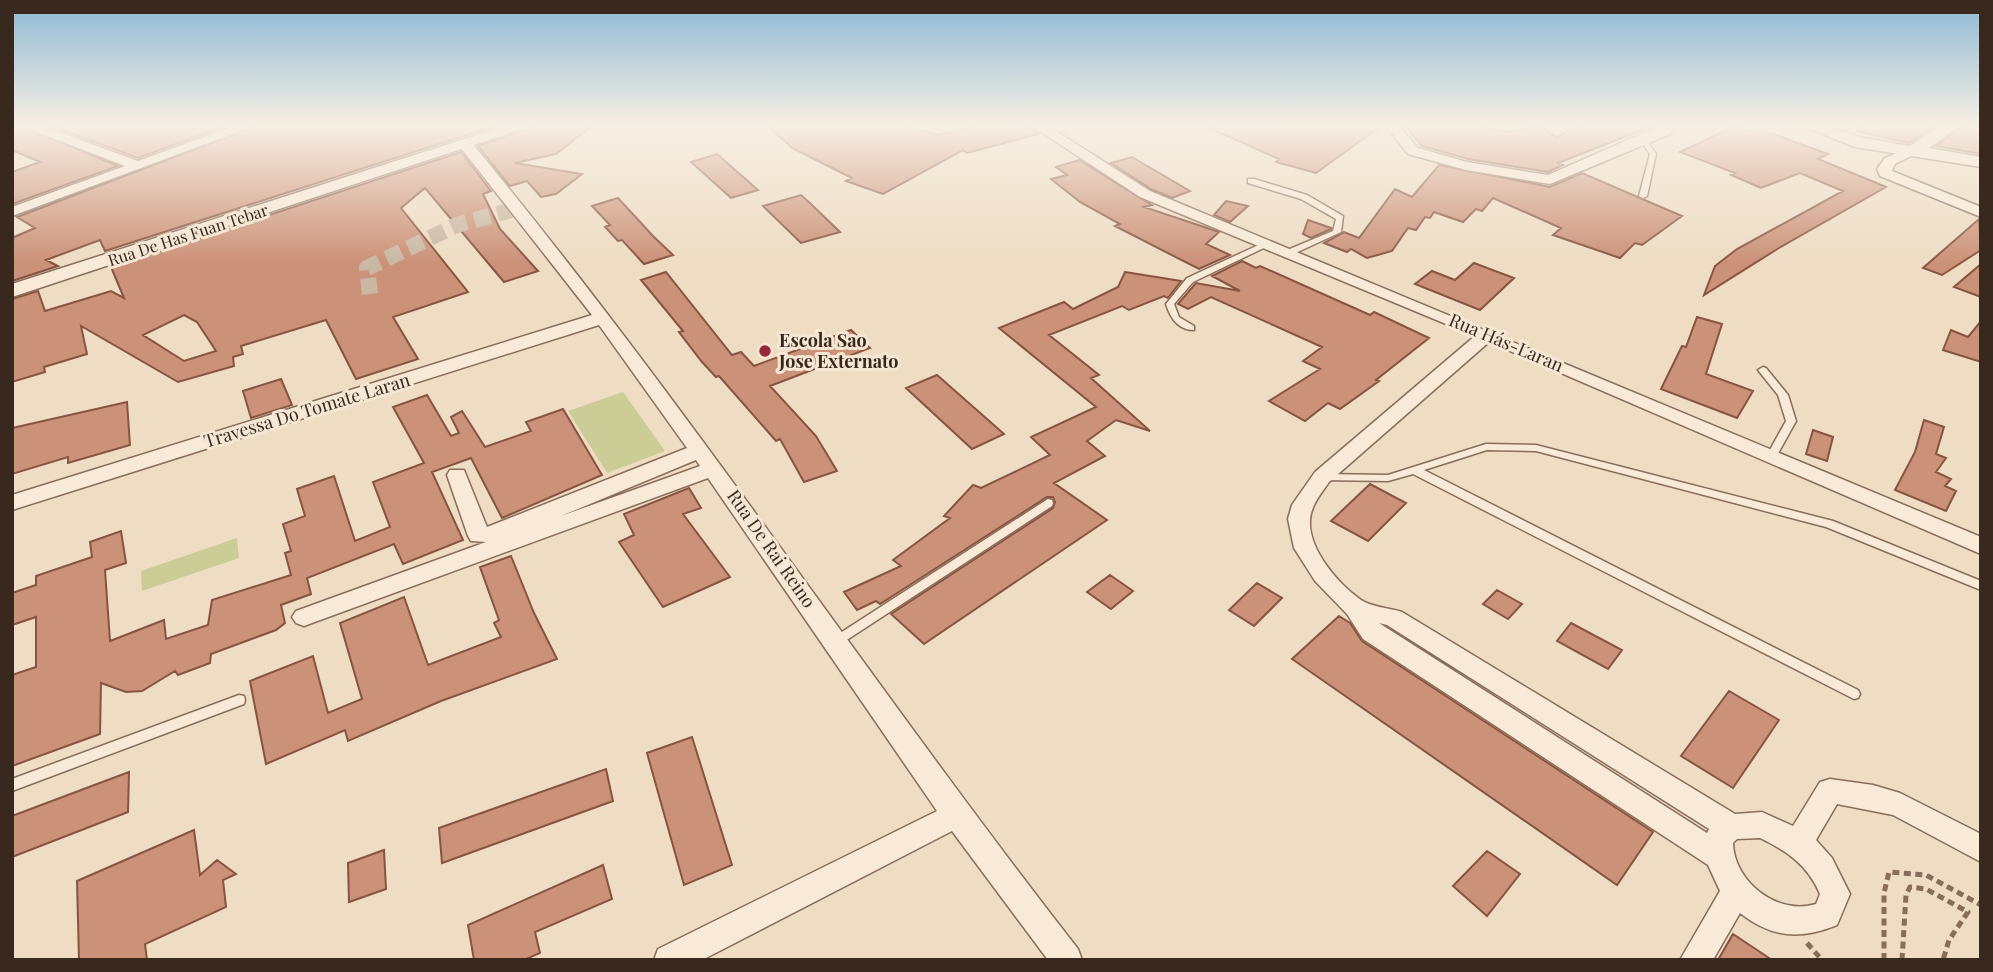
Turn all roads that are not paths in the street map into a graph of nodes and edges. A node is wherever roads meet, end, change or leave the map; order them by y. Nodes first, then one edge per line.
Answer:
1 (122, 171) edge
2 (385, 171) edge
3 (488, 171) edge
4 (1109, 171) edge
5 (1498, 171) edge
6 (1571, 171) edge
7 (1649, 171) edge
8 (1885, 171) edge
9 (1251, 181) dead end
10 (1643, 195) dead end
11 (15, 208) edge
12 (1981, 213) edge
13 (1268, 244) junction
14 (1288, 253) junction
15 (12, 292) edge
16 (602, 318) junction
17 (1191, 328) dead end
18 (1487, 335) junction
19 (1763, 370) dead end
20 (1771, 457) junction
21 (708, 459) junction
22 (1415, 470) junction
23 (457, 475) dead end
24 (1322, 477) junction
25 (12, 503) edge
26 (1048, 503) dead end
27 (1981, 546) edge
28 (1981, 586) edge
29 (1354, 608) junction
30 (304, 617) dead end
31 (835, 642) junction
32 (1854, 694) dead end
33 (239, 699) dead end
34 (12, 785) edge
35 (956, 815) junction
36 (1731, 827) junction
37 (1798, 842) junction
38 (1981, 849) edge
39 (1716, 855) junction
40 (1737, 890) junction
41 (669, 960) edge
42 (1068, 960) edge
43 (1695, 960) edge

1 - 11 street
2 - 15 street, Rua De Has Fuan Tebar
3 - 16 street, Rua De Rai Reino
4 - 13 street, Rua Hás-Laran
5 - 6 street
7 - 10 lane
8 - 12 street
9 - 14 lane
13 - 14 street, Rua Hás-Laran
13 - 17 lane
14 - 18 street, Rua Hás-Laran
16 - 21 street, Rua De Rai Reino
16 - 25 street, Travessa Do Tomate Laran
18 - 20 street, Rua Hás-Laran
18 - 24 street
19 - 20 lane
20 - 27 street, Rua Hás-Laran
21 - 23 street
21 - 30 street
21 - 31 street, Rua De Rai Reino
22 - 24 lane
22 - 28 lane
22 - 32 lane
24 - 29 street
26 - 31 lane
29 - 36 street
29 - 39 street
31 - 35 street, Rua De Rai Reino
33 - 34 lane
35 - 41 street
35 - 42 street, Rua De Rai Reino
36 - 37 street
36 - 39 street
37 - 38 street
37 - 40 street
39 - 40 street
40 - 43 street

